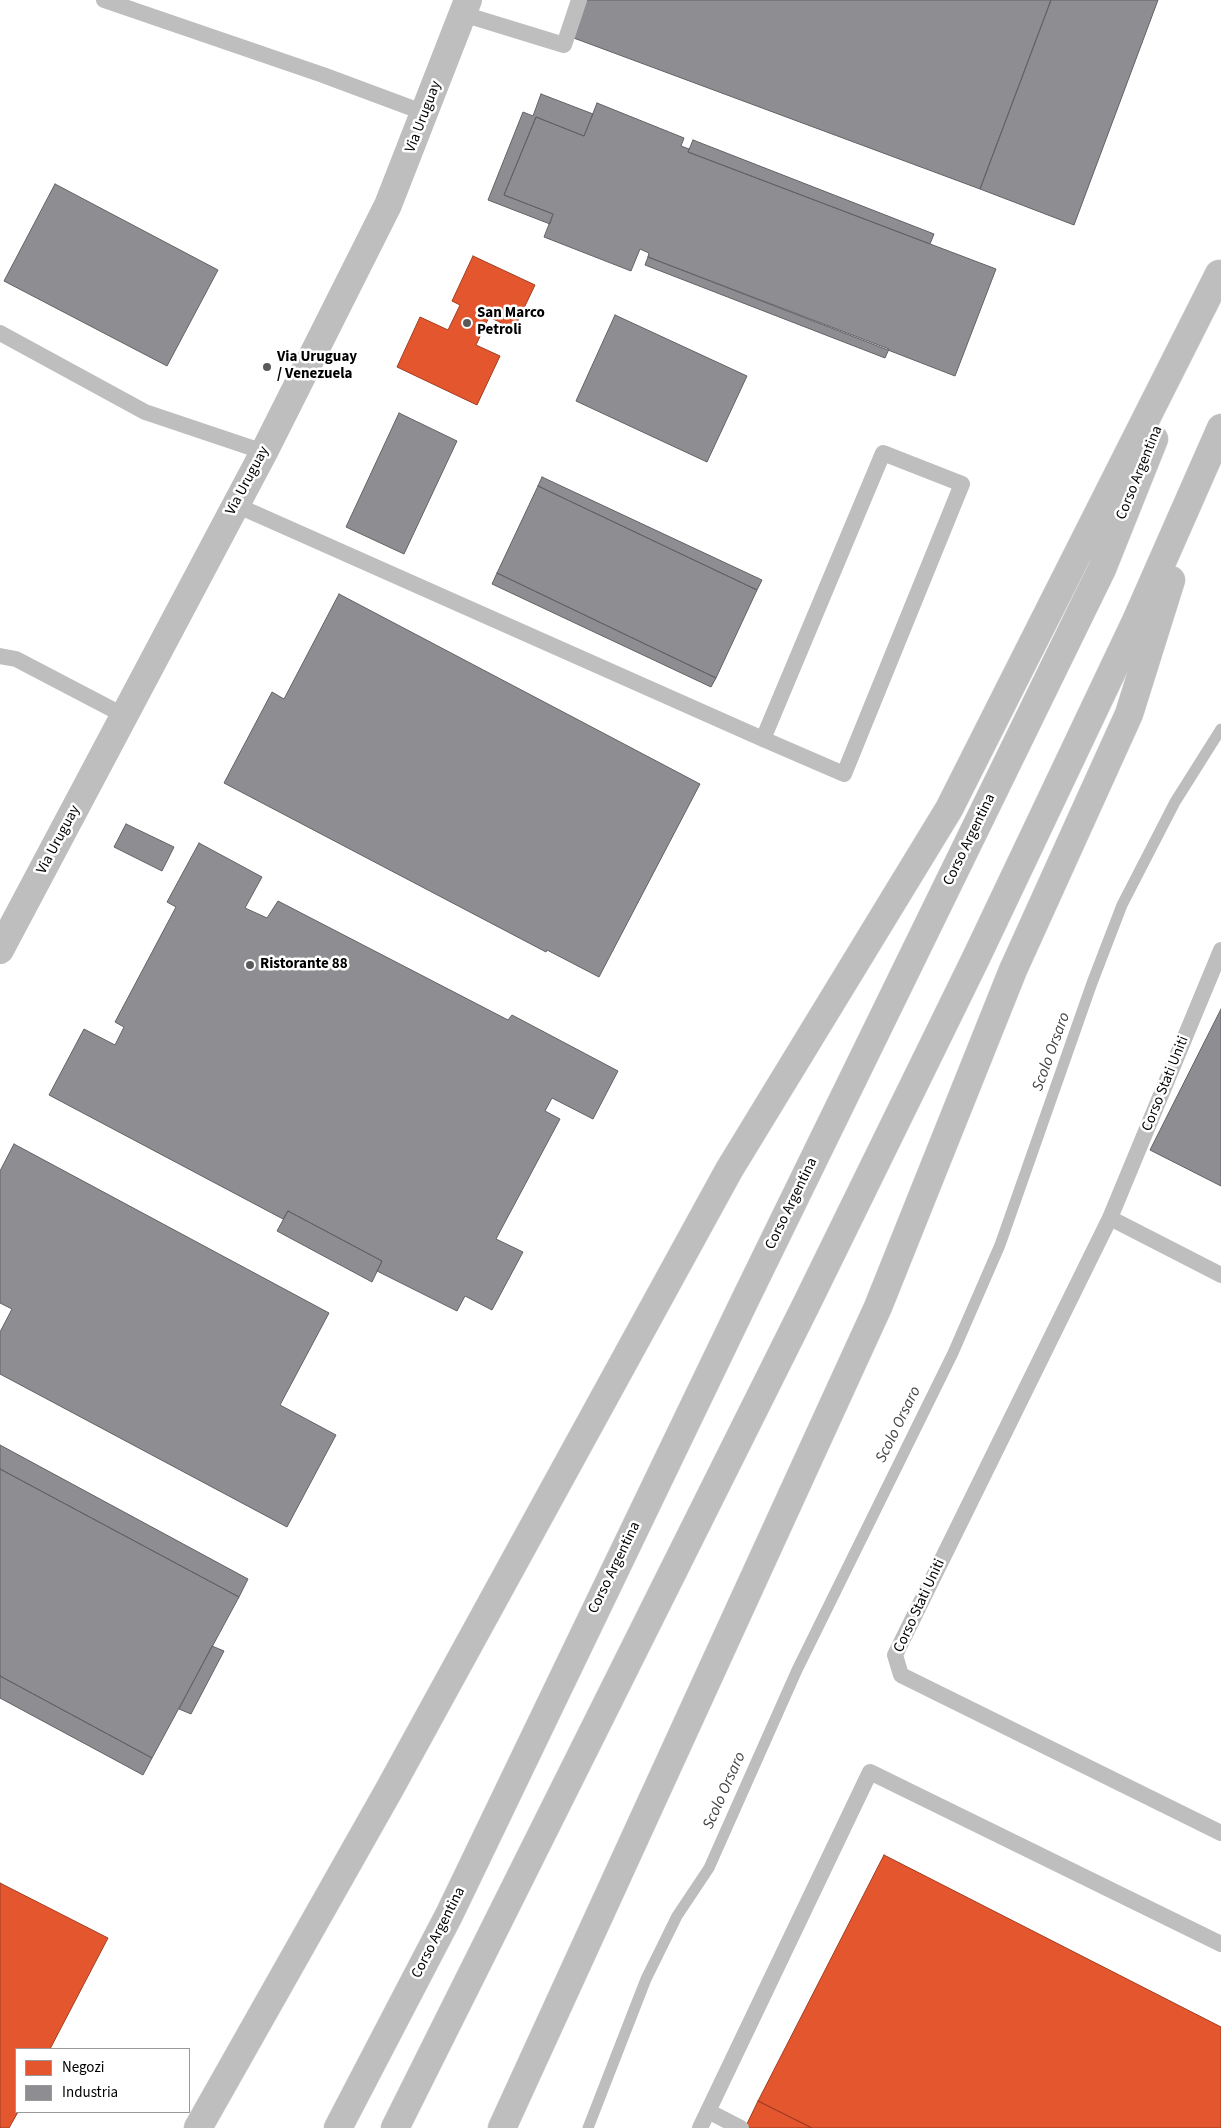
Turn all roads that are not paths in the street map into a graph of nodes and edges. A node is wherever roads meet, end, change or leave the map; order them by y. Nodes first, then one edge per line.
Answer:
1 (104, 0) edge
2 (579, 0) edge
3 (466, 7) edge
4 (426, 113) junction
5 (1220, 271) edge
6 (0, 333) edge
7 (1221, 428) edge
8 (264, 452) junction
9 (1209, 460) junction
10 (236, 505) junction
11 (8, 657) edge
12 (125, 716) junction
13 (763, 739) junction
14 (0, 950) edge
15 (1221, 950) edge
16 (1110, 1218) junction
17 (1221, 1275) edge
18 (1221, 1833) edge
19 (1221, 1944) edge
20 (708, 2111) junction
21 (198, 2128) edge
22 (338, 2128) edge
23 (395, 2128) edge
24 (502, 2128) edge
25 (700, 2128) edge
26 (741, 2128) edge

1 - 4 lane
2 - 3 lane
3 - 4 main road, Via Uruguay
4 - 8 main road, Via Uruguay
5 - 21 main road
5 - 22 main road, Corso Argentina
6 - 8 lane
7 - 9 main road
8 - 10 main road, Via Uruguay
9 - 23 main road
9 - 24 main road
10 - 12 main road, Via Uruguay
10 - 13 lane
11 - 12 lane
12 - 14 main road, Via Uruguay
13 - 13 lane
15 - 16 lane, Corso Stati Uniti
16 - 17 lane
16 - 18 lane, Corso Stati Uniti
19 - 20 lane
20 - 25 lane
20 - 26 lane

